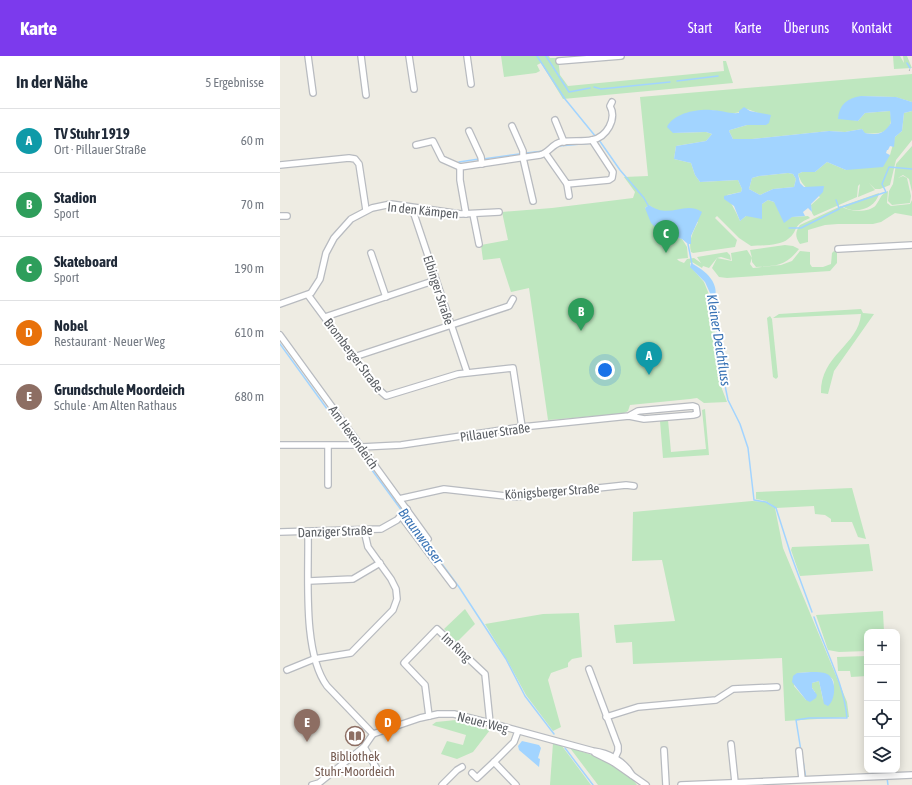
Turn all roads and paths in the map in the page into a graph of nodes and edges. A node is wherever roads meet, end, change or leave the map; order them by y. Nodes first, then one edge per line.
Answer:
1 (308, 56) edge
2 (361, 56) edge
3 (410, 56) edge
4 (467, 56) edge
5 (621, 56) edge
6 (587, 58) edge
7 (559, 61) dead end
8 (471, 84) dead end
9 (414, 89) dead end
10 (313, 93) dead end
11 (366, 95) dead end
12 (612, 102) dead end
13 (555, 120) dead end
14 (512, 126) dead end
15 (469, 131) dead end
16 (595, 141) junction
17 (564, 142) junction
18 (416, 145) dead end
19 (547, 153) junction
20 (523, 158) junction
21 (481, 161) junction
22 (280, 166) edge
23 (460, 167) junction
24 (567, 184) junction
25 (569, 196) dead end
26 (533, 201) dead end
27 (412, 208) junction
28 (366, 210) junction
29 (499, 212) dead end
30 (466, 214) junction
31 (473, 214) junction
32 (280, 216) edge
33 (287, 216) dead end
34 (478, 244) dead end
35 (912, 245) edge
36 (838, 249) dead end
37 (371, 252) dead end
38 (436, 280) junction
39 (308, 295) junction
40 (386, 297) junction
41 (513, 299) dead end
42 (280, 304) edge
43 (325, 317) junction
44 (451, 325) junction
45 (280, 335) edge
46 (354, 357) junction
47 (467, 372) junction
48 (629, 416) junction
49 (522, 427) junction
50 (280, 446) edge
51 (328, 446) junction
52 (357, 446) junction
53 (328, 485) dead end
54 (634, 486) dead end
55 (399, 498) junction
56 (406, 510) junction
57 (401, 516) junction
58 (364, 530) junction
59 (280, 532) edge
60 (308, 532) junction
61 (428, 539) dead end
62 (380, 563) junction
63 (309, 581) junction
64 (453, 584) dead end
65 (314, 659) junction
66 (589, 669) dead end
67 (287, 670) dead end
68 (778, 687) dead end
69 (429, 716) junction
70 (606, 716) junction
71 (490, 723) junction
72 (518, 731) junction
73 (373, 734) junction
74 (731, 744) dead end
75 (364, 747) junction
76 (664, 750) dead end
77 (799, 751) dead end
78 (614, 760) junction
79 (494, 762) junction
80 (462, 767) dead end
81 (472, 773) dead end
82 (380, 774) dead end
83 (912, 776) edge
84 (804, 779) junction
85 (735, 782) junction
86 (318, 784) edge
87 (643, 784) edge
88 (312, 785) edge
89 (442, 785) edge
90 (516, 785) edge
91 (666, 785) edge
92 (681, 785) edge

1 - 10 street
2 - 11 street
3 - 9 street
4 - 8 street
5 - 6 street
6 - 7 street
12 - 16 street
13 - 17 street
14 - 20 street
15 - 21 street
16 - 17 street
16 - 24 street
17 - 19 street
18 - 23 street
19 - 20 street
19 - 24 street
20 - 21 street
20 - 26 street
21 - 23 street
22 - 28 street
23 - 30 street
24 - 25 street
27 - 28 street, In den Kämpen
27 - 30 street, In den Kämpen
27 - 38 street, Elbinger Straße
28 - 39 street, In den Kämpen
29 - 31 street, In den Kämpen
30 - 31 street, In den Kämpen
31 - 34 street, In den Kämpen
32 - 33 street
35 - 36 street
37 - 40 street
38 - 40 street
38 - 44 street, Elbinger Straße
39 - 42 street
39 - 43 street, Bromberger Straße
40 - 43 street
41 - 44 street
43 - 46 street, Bromberger Straße
44 - 46 street
44 - 47 street, Elbinger Straße
45 - 52 street, Am Hexendeich
46 - 47 street, Bromberger Straße
47 - 49 street, Bromberger Straße
48 - 48 street, Pillauer Straße
48 - 49 street, Pillauer Straße
49 - 52 street, Pillauer Straße
50 - 51 street, Pillauer Straße
51 - 52 street, Pillauer Straße
51 - 53 street
52 - 55 street, Am Hexendeich
54 - 55 street, Königsberger Straße
55 - 56 street, Am Hexendeich
56 - 57 street, Danziger Straße
56 - 61 street, Am Hexendeich
57 - 58 street, Danziger Straße
57 - 64 street
58 - 60 street, Danziger Straße
58 - 62 street
59 - 60 street, Danziger Straße
60 - 63 street
62 - 63 street
62 - 65 street
63 - 65 street
65 - 67 street
65 - 73 street
66 - 70 street
68 - 70 street
69 - 71 street, Neuer Weg
69 - 71 street, Im Ring
69 - 73 street, Neuer Weg
70 - 78 street
71 - 72 street, Neuer Weg
72 - 78 street, Neuer Weg
72 - 79 street
73 - 75 street
74 - 85 street
75 - 82 street
75 - 86 street
76 - 91 street
77 - 84 street
78 - 87 street, Neuer Weg
79 - 81 street
79 - 90 street
80 - 89 street
83 - 84 street
84 - 85 street
85 - 92 street
86 - 88 street

